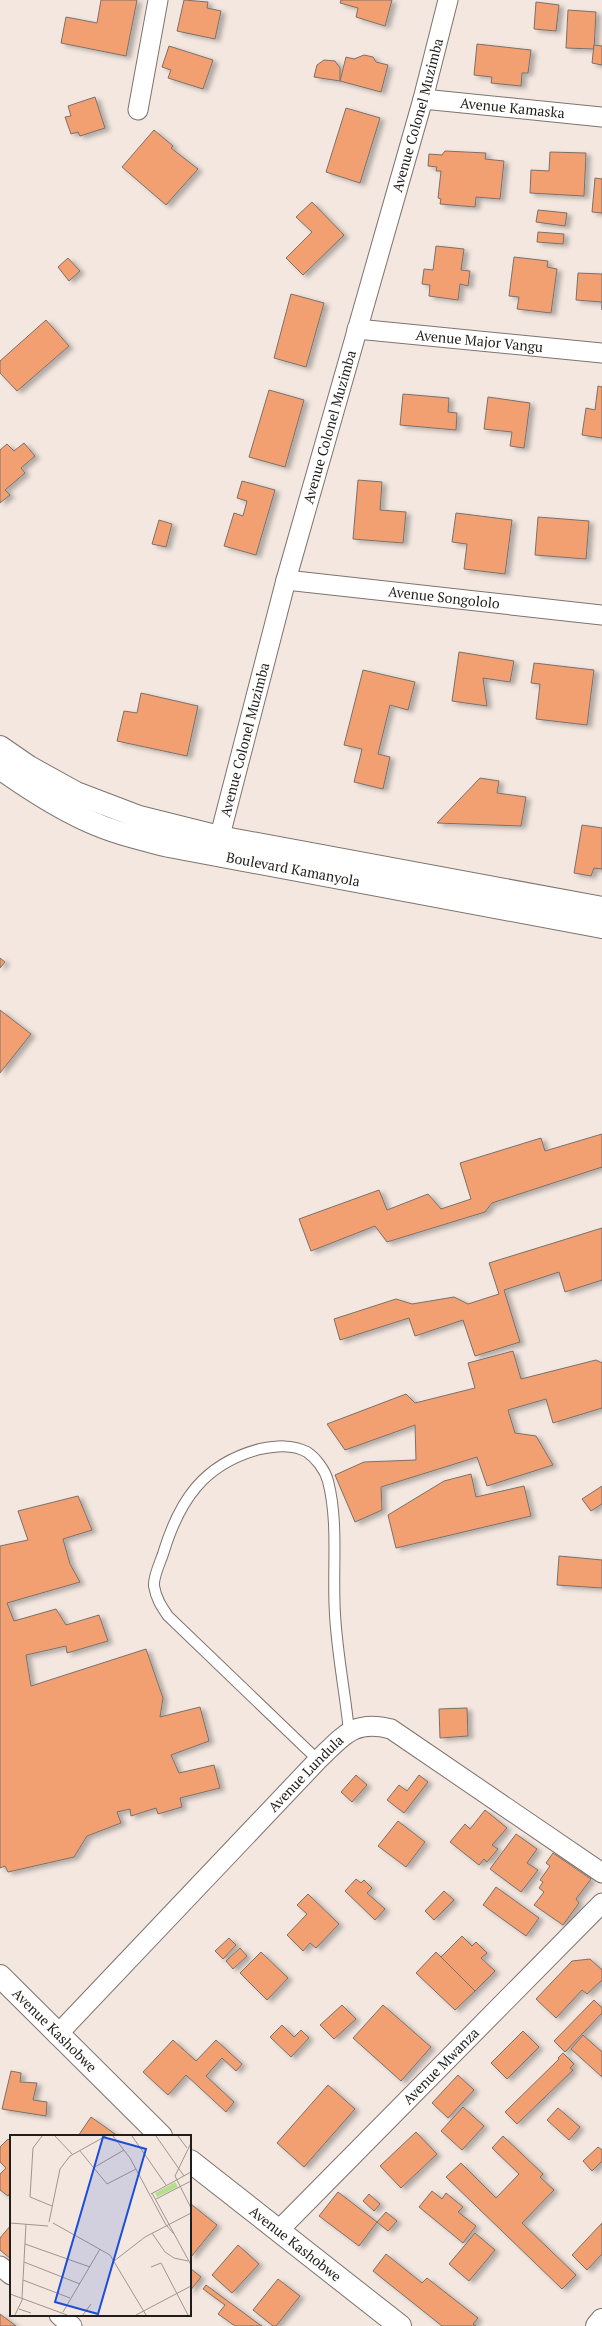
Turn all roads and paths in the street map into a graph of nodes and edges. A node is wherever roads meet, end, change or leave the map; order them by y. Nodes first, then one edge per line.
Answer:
1 (158, 0) edge
2 (448, 0) edge
3 (423, 99) junction
4 (138, 110) dead end
5 (602, 118) edge
6 (357, 329) junction
7 (602, 353) edge
8 (286, 580) junction
9 (602, 614) edge
10 (0, 747) edge
11 (0, 768) edge
12 (218, 846) junction
13 (602, 908) edge
14 (602, 927) edge
15 (349, 1731) junction
16 (318, 1760) junction
17 (602, 1874) edge
18 (602, 1903) edge
19 (0, 1976) edge
20 (57, 2035) junction
21 (159, 2135) edge
22 (191, 2162) edge
23 (280, 2230) junction
24 (0, 2266) edge
25 (10, 2274) edge
26 (60, 2316) edge
27 (602, 2320) edge
28 (72, 2326) edge
29 (400, 2326) edge
30 (596, 2326) edge

1 - 4 street
2 - 3 street, Avenue Colonel Muzimba
3 - 5 street, Avenue Kamaska
3 - 6 street, Avenue Colonel Muzimba
6 - 7 street, Avenue Major Vangu
6 - 8 street, Avenue Colonel Muzimba
8 - 9 street, Avenue Songololo
8 - 12 street, Avenue Colonel Muzimba
10 - 12 main road, Boulevard Kamanyola
11 - 12 main road, Boulevard Kamanyola
12 - 13 main road, Boulevard Kamanyola
12 - 14 main road, Boulevard Kamanyola
15 - 16 street, Avenue Lundula
15 - 16 lane
15 - 17 street, Avenue Lundula
16 - 20 street, Avenue Lundula
18 - 23 street, Avenue Mwanza
19 - 20 main road, Avenue Kashobwe
20 - 21 main road, Avenue Kashobwe
22 - 23 main road, Avenue Kashobwe
23 - 29 main road, Avenue Kashobwe
24 - 25 street
26 - 28 street
27 - 30 main road

